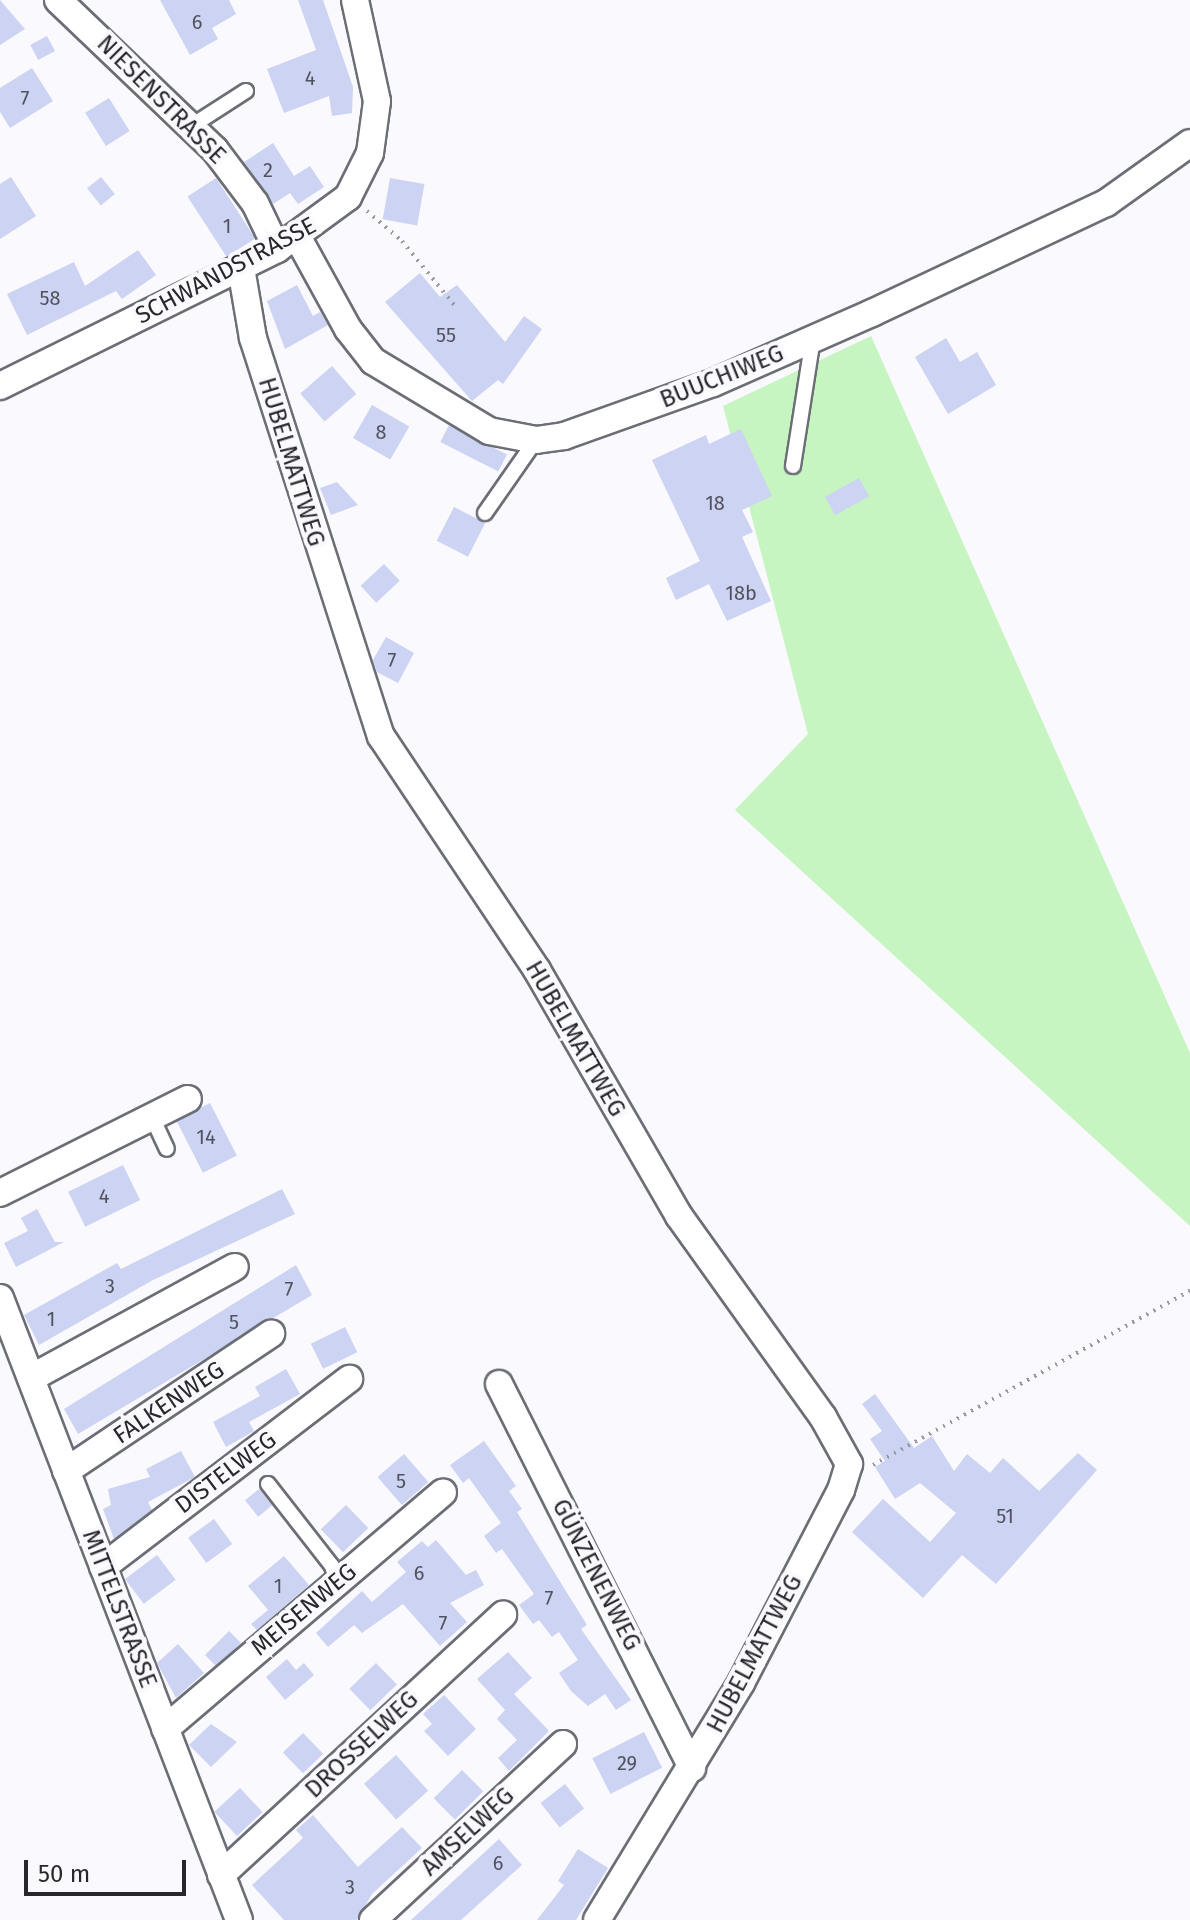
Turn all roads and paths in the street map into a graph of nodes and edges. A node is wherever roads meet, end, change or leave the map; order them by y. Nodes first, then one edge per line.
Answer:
1 (58, 0) edge
2 (355, 0) edge
3 (246, 91) dead end
4 (193, 125) junction
5 (1190, 143) edge
6 (348, 197) junction
7 (287, 244) junction
8 (241, 268) junction
9 (455, 306) dead end
10 (813, 339) junction
11 (0, 386) edge
12 (536, 440) junction
13 (793, 466) dead end
14 (485, 513) dead end
15 (188, 1099) dead end
16 (152, 1117) junction
17 (167, 1149) dead end
18 (0, 1193) edge
19 (235, 1267) dead end
20 (1190, 1291) edge
21 (0, 1298) edge
22 (271, 1334) dead end
23 (31, 1378) junction
24 (349, 1379) dead end
25 (499, 1384) dead end
26 (66, 1471) junction
27 (848, 1475) junction
28 (268, 1484) dead end
29 (443, 1492) dead end
30 (103, 1567) junction
31 (337, 1582) junction
32 (503, 1615) dead end
33 (165, 1729) junction
34 (563, 1744) dead end
35 (692, 1768) junction
36 (221, 1875) junction
37 (239, 1920) edge
38 (373, 1920) edge
39 (597, 1920) edge

1 - 4 street, NIESENSTRASSE
2 - 6 street, SCHWANDSTRASSE
3 - 4 lane
4 - 7 street, NIESENSTRASSE
5 - 10 street, BUUCHIWEG
6 - 7 street, SCHWANDSTRASSE
6 - 9 path
7 - 8 street, SCHWANDSTRASSE
7 - 12 street, BUUCHIWEG
8 - 11 street, SCHWANDSTRASSE
8 - 27 street, HUBELMATTWEG
10 - 12 street, BUUCHIWEG
10 - 13 lane
12 - 14 lane
15 - 16 street
16 - 17 lane
16 - 18 street
19 - 23 street
20 - 27 path
21 - 23 street, MITTELSTRASSE
22 - 26 street, FALKENWEG
23 - 26 street, MITTELSTRASSE
24 - 30 street, DISTELWEG
25 - 35 street, GÜNZENENWEG
26 - 30 street, MITTELSTRASSE
27 - 35 street, HUBELMATTWEG
28 - 31 lane
29 - 31 street, MEISENWEG
30 - 33 street, MITTELSTRASSE
31 - 33 street, MEISENWEG
32 - 36 street, DROSSELWEG
33 - 36 street, MITTELSTRASSE
34 - 38 street, AMSELWEG
35 - 39 street, HUBELMATTWEG
36 - 37 street, MITTELSTRASSE

